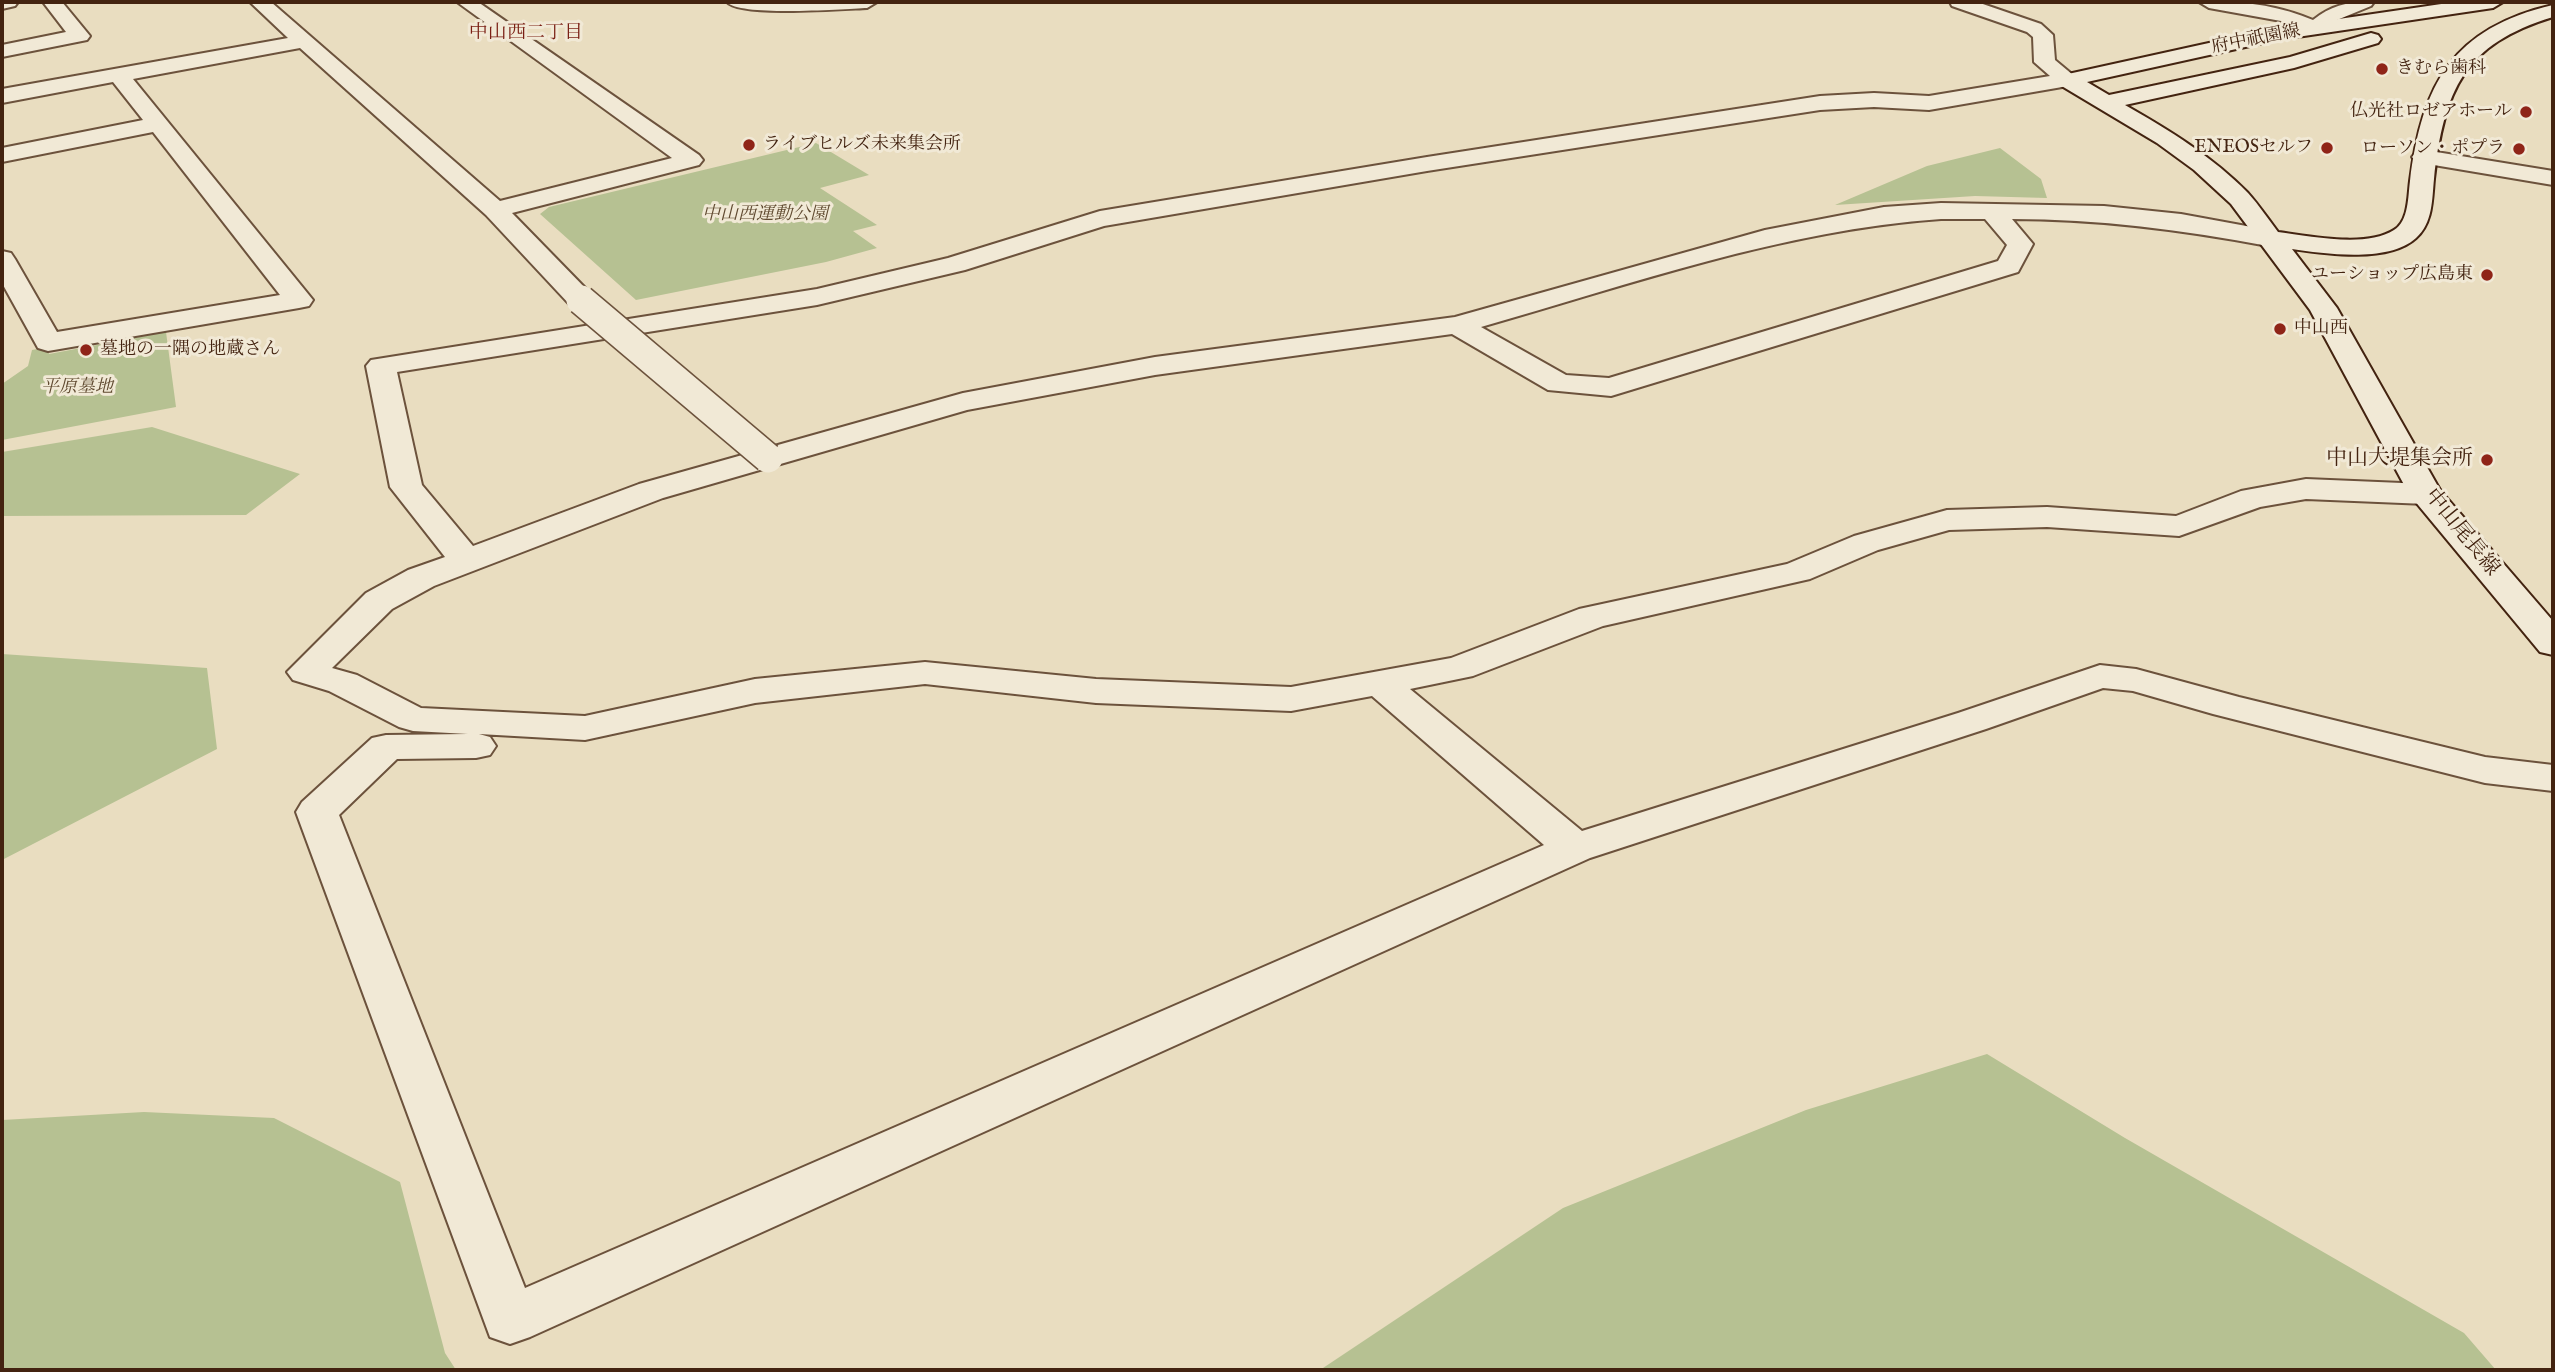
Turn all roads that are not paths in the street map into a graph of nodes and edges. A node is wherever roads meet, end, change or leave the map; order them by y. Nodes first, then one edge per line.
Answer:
1 (8, 2) edge
2 (52, 2) edge
3 (260, 2) edge
4 (466, 2) edge
5 (737, 2) edge
6 (867, 2) edge
7 (1959, 2) edge
8 (2209, 2) edge
9 (2364, 2) edge
10 (2492, 2) edge
11 (2, 3) edge
12 (2553, 11) edge
13 (2315, 28) junction
14 (304, 41) junction
15 (2, 51) edge
16 (119, 75) junction
17 (2067, 80) junction
18 (2, 96) edge
19 (2107, 102) junction
20 (159, 124) junction
21 (2, 155) edge
22 (2424, 157) junction
23 (2553, 178) edge
24 (495, 210) junction
25 (1993, 212) junction
26 (2268, 237) junction
27 (2, 259) edge
28 (1457, 325) junction
29 (768, 457) junction
30 (2426, 494) junction
31 (467, 561) junction
32 (2553, 643) edge
33 (1380, 683) junction
34 (715, 700) junction
35 (2553, 778) edge
36 (1575, 848) junction

1 - 11 street
2 - 15 street
3 - 14 street
4 - 24 street
5 - 6 street
7 - 17 street
8 - 13 street
9 - 13 street
10 - 13 street, 府中祇園線
10 - 19 street, 府中祇園線
12 - 22 street
13 - 17 street, 府中祇園線
14 - 16 street
14 - 24 street
16 - 18 street
16 - 20 street
17 - 19 street
17 - 31 street, 府中祇園線
19 - 26 street
20 - 21 street
20 - 27 street
22 - 23 street
22 - 26 street
24 - 29 street, bridge
25 - 26 street
25 - 28 street
25 - 28 street
26 - 30 street, 中山尾長線
28 - 29 street
29 - 31 street
30 - 32 street, 中山尾長線
30 - 33 street
31 - 34 street
33 - 34 street
33 - 36 street
34 - 36 street
35 - 36 street

